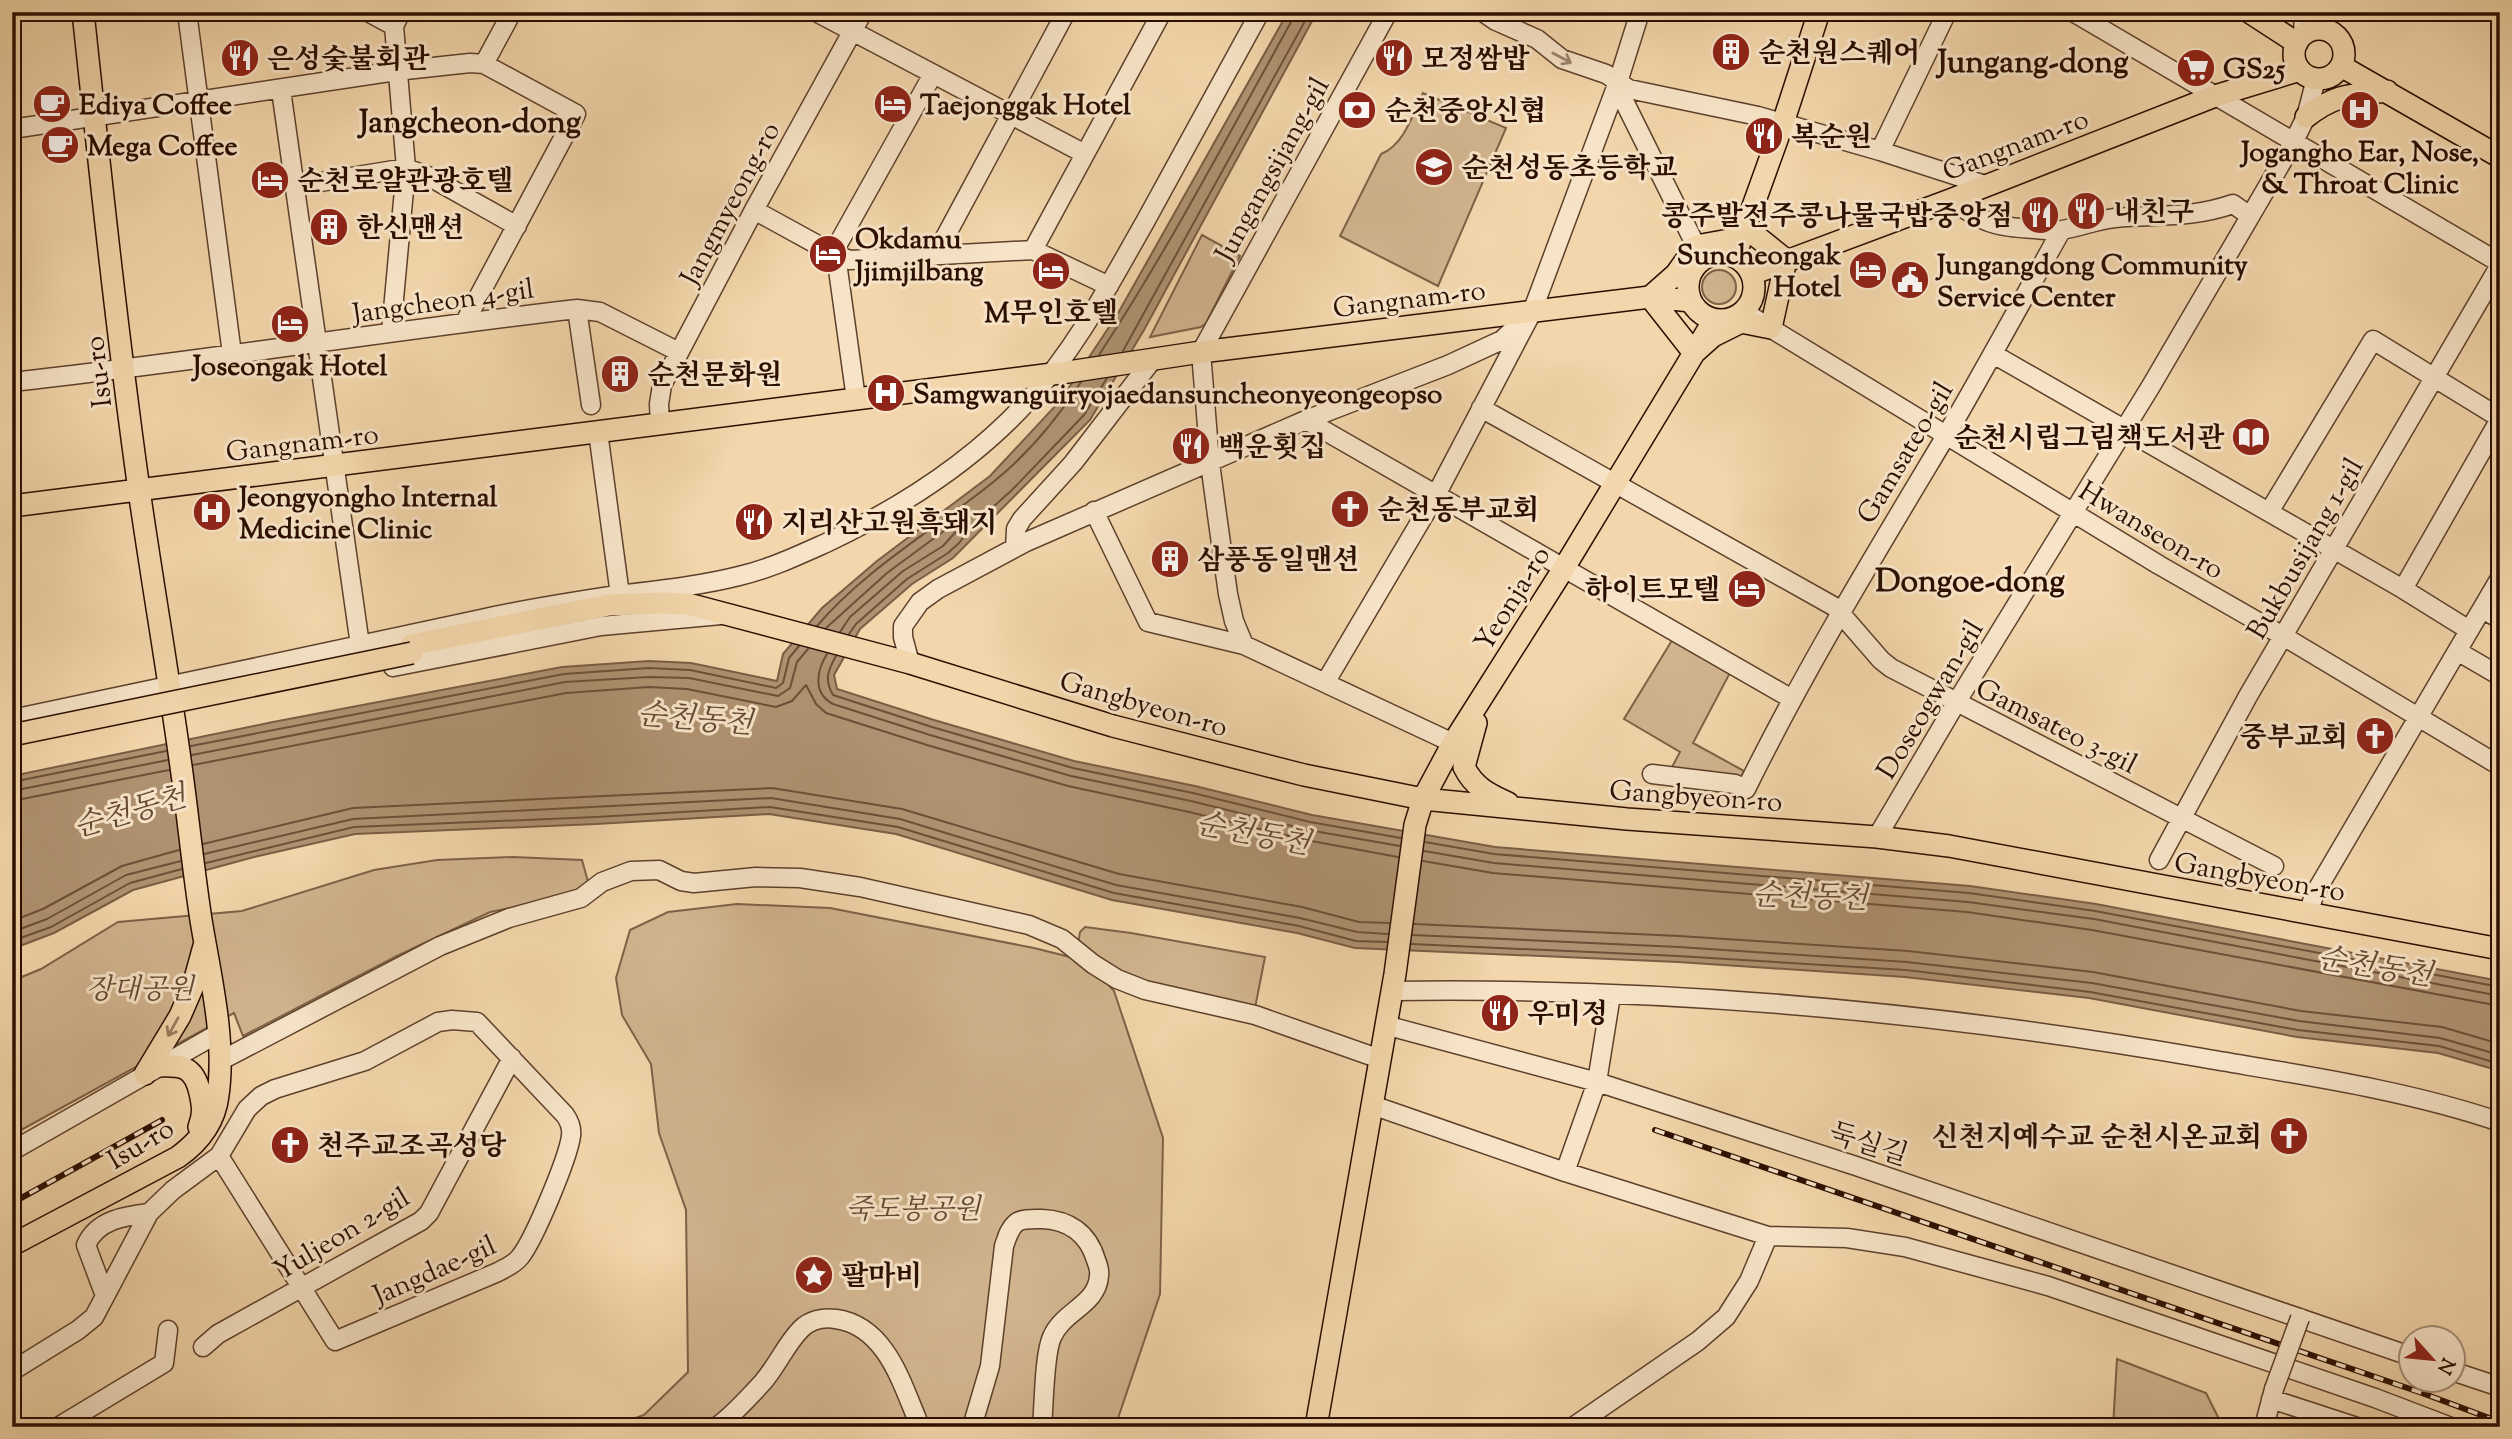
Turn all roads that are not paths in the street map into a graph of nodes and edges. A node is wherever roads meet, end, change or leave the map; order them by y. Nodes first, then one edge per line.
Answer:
1 (83, 12) edge
2 (187, 12) edge
3 (368, 12) edge
4 (512, 12) edge
5 (816, 12) edge
6 (863, 12) edge
7 (1066, 12) edge
8 (1162, 12) edge
9 (1260, 12) edge
10 (1388, 12) edge
11 (1483, 12) edge
12 (1640, 12) edge
13 (1819, 12) edge
14 (1947, 12) edge
15 (2073, 12) edge
16 (2249, 12) edge
17 (2304, 12) edge
18 (398, 19) edge
19 (2313, 30) edge
20 (852, 32) junction
21 (484, 64) junction
22 (2341, 66) junction
23 (396, 71) junction
24 (933, 74) junction
25 (2308, 75) junction
26 (1618, 82) junction
27 (281, 90) junction
28 (2387, 91) junction
29 (2215, 96) junction
30 (201, 102) junction
31 (1012, 115) junction
32 (2306, 117) junction
33 (94, 118) junction
34 (1783, 123) junction
35 (12, 129) edge
36 (2293, 143) junction
37 (1880, 151) junction
38 (1086, 154) junction
39 (2500, 157) edge
40 (406, 168) junction
41 (296, 186) junction
42 (1985, 186) junction
43 (1950, 200) junction
44 (754, 210) junction
45 (2250, 216) junction
46 (517, 226) junction
47 (1746, 228) junction
48 (2061, 231) junction
49 (1033, 250) junction
50 (1698, 253) junction
51 (835, 254) junction
52 (935, 256) junction
53 (1735, 256) junction
54 (1786, 260) junction
55 (2500, 264) edge
56 (1752, 274) junction
57 (1109, 286) junction
58 (1650, 297) junction
59 (1691, 301) junction
60 (577, 309) junction
61 (1532, 312) junction
62 (1744, 312) junction
63 (1714, 320) junction
64 (465, 322) junction
65 (1771, 328) junction
66 (391, 332) junction
67 (317, 345) junction
68 (679, 352) junction
69 (1201, 352) junction
70 (1694, 353) junction
71 (232, 354) junction
72 (1993, 354) junction
73 (1144, 360) junction
74 (125, 368) junction
75 (1060, 373) junction
76 (2434, 378) junction
77 (12, 382) edge
78 (856, 399) junction
79 (591, 405) dead end
80 (1481, 408) junction
81 (2500, 418) edge
82 (1306, 420) junction
83 (660, 425) junction
84 (2125, 429) junction
85 (598, 432) junction
86 (1946, 435) junction
87 (1210, 463) junction
88 (334, 466) junction
89 (1616, 482) junction
90 (139, 490) junction
91 (1436, 495) junction
92 (12, 506) edge
93 (1094, 512) junction
94 (2269, 512) junction
95 (2074, 513) junction
96 (1015, 548) junction
97 (2333, 550) junction
98 (1564, 568) junction
99 (2500, 578) edge
100 (2403, 589) junction
101 (620, 595) junction
102 (2482, 608) junction
103 (583, 610) junction
104 (1840, 613) junction
105 (724, 615) junction
106 (2500, 619) edge
107 (2469, 630) junction
108 (2283, 636) junction
109 (360, 645) junction
110 (1244, 645) junction
111 (412, 649) junction
112 (2457, 651) junction
113 (904, 662) junction
114 (2500, 676) edge
115 (1325, 683) junction
116 (170, 687) junction
117 (1486, 691) junction
118 (1792, 699) junction
119 (1956, 703) junction
120 (175, 717) junction
121 (2416, 718) junction
122 (12, 719) edge
123 (12, 729) edge
124 (12, 735) edge
125 (1453, 743) junction
126 (12, 744) edge
127 (2500, 766) edge
128 (1651, 774) dead end
129 (1423, 799) junction
130 (1522, 810) junction
131 (2181, 818) junction
132 (1877, 837) junction
133 (2159, 860) dead end
134 (2274, 866) dead end
135 (2308, 913) junction
136 (205, 941) junction
137 (2500, 949) edge
138 (1394, 983) junction
139 (1611, 995) junction
140 (1385, 1025) junction
141 (217, 1034) junction
142 (512, 1058) junction
143 (1380, 1059) junction
144 (220, 1061) junction
145 (151, 1070) junction
146 (1597, 1082) junction
147 (1372, 1105) junction
148 (2500, 1122) edge
149 (12, 1151) edge
150 (219, 1156) junction
151 (178, 1157) junction
152 (1565, 1172) junction
153 (149, 1213) junction
154 (1768, 1236) junction
155 (12, 1245) edge
156 (303, 1288) junction
157 (104, 1293) junction
158 (2300, 1318) junction
159 (168, 1329) dead end
160 (202, 1347) dead end
161 (2396, 1351) edge
162 (12, 1371) edge
163 (2466, 1376) edge
164 (2500, 1387) edge
165 (2272, 1394) junction
166 (58, 1427) edge
167 (716, 1427) edge
168 (917, 1427) edge
169 (972, 1427) edge
170 (1042, 1427) edge
171 (1316, 1427) edge
172 (1573, 1427) edge
173 (2264, 1427) edge
174 (2357, 1427) edge
175 (2451, 1427) edge

1 - 33 main road, Isu-ro
2 - 30 street
3 - 18 street
4 - 21 street
5 - 20 street
6 - 20 street, Jangmyeong-ro
7 - 31 street
8 - 38 street
9 - 57 street
10 - 69 street, Jungangsijang-gil
11 -> 26 street
12 - 26 street
13 - 34 main road
14 - 37 street
15 - 29 street
16 - 19 main road
17 - 19 street
18 - 23 street
19 - 22 main road
19 - 25 main road
20 - 24 street
20 - 44 street, Jangmyeong-ro
21 - 23 street
21 - 46 street
22 - 25 main road
22 - 28 main road
23 - 27 street
23 - 40 street
24 - 31 street
24 - 51 street
25 - 29 main road, Gangnam-ro
25 - 32 street, Doseogwan-gil
26 - 34 street
26 - 50 street
26 - 61 street
27 - 30 street
27 - 41 street, Jangcheon 4-gil
28 - 32 main road
28 - 39 main road
29 - 36 street
29 - 42 main road, Gangnam-ro
30 - 33 street
30 - 71 street
31 - 38 street
31 - 52 street
32 - 36 street, Doseogwan-gil
33 - 35 street
33 - 74 main road, Isu-ro
34 - 37 street
34 - 47 main road
36 - 45 street, Doseogwan-gil
36 - 55 street
37 - 42 street
38 - 49 street
40 - 41 street
40 - 46 street
40 - 66 street
41 - 67 street, Jangcheon 4-gil
42 - 43 main road, Gangnam-ro
43 - 48 street
43 - 54 main road, Gangnam-ro
44 - 51 street
44 - 68 street, Jangmyeong-ro
45 - 48 street
45 - 84 street, Doseogwan-gil
46 - 64 street
47 - 50 main road
47 - 53 main road
47 - 54 main road
48 - 72 street, Gamsateo-gil
49 - 52 street
49 - 57 street
50 - 53 main road
50 - 58 main road
50 - 59 main road
51 - 52 street
51 - 78 street
53 - 56 main road
54 - 56 main road, Gangnam-ro
54 - 65 main road
55 - 76 street, Bukbusijang 1-gil
56 - 62 main road
57 - 75 street
58 - 59 main road, Gangnam-ro
58 - 61 main road, Gangnam-ro
58 - 70 main road
59 - 63 main road
60 - 64 street, Jangcheon 4-gil
60 - 68 street, Jangcheon 4-gil
60 - 79 street, Jangcheon 4-gil
61 - 69 main road, Gangnam-ro
61 - 80 street
61 - 82 street
62 - 63 main road
62 - 65 street, Hwanseon-ro
63 - 70 main road, Yeonja-ro
64 - 66 street, Jangcheon 4-gil
65 - 70 main road
65 - 86 street, Hwanseon-ro
66 - 67 street, Jangcheon 4-gil
67 - 71 street, Jangcheon 4-gil
67 - 88 street, Jangcheon 4-gil
68 - 83 street, Jangmyeong-ro
69 - 73 main road, Gangnam-ro
69 - 87 street
70 - 89 main road, Yeonja-ro
71 - 74 street, Jangcheon 4-gil
72 - 84 street
72 - 86 street, Gamsateo-gil
73 - 75 main road, Gangnam-ro
73 - 96 street
74 - 77 street, Jangcheon 4-gil
74 - 90 main road, Isu-ro
75 - 78 main road, Gangnam-ro
75 - 101 street
76 - 81 street
76 - 94 street
76 - 97 street, Bukbusijang 1-gil
78 - 83 main road, Gangnam-ro
80 - 89 street, Gamsateo 3-gil
80 - 91 street
81 - 100 street
82 - 87 street
82 - 91 street
83 - 85 main road, Gangnam-ro
84 - 94 street
84 - 95 street, Doseogwan-gil
85 - 88 main road, Gangnam-ro
85 - 101 street
86 - 95 street, Hwanseon-ro
86 - 104 street, Gamsateo-gil
87 - 93 street
87 - 110 street
88 - 90 main road, Gangnam-ro
88 - 109 street, Jangcheon 4-gil
89 - 98 main road, Yeonja-ro
89 - 104 street, Gamsateo 3-gil
90 - 92 main road, Gangnam-ro
90 - 116 main road, Isu-ro
91 - 98 street
91 - 115 street
93 - 96 street
93 - 110 street
94 - 97 street
95 - 108 street, Hwanseon-ro
95 - 119 street, Doseogwan-gil
96 - 113 street
97 - 100 street
97 - 108 street, Bukbusijang 1-gil
98 - 117 main road, Yeonja-ro
98 - 118 street
99 - 102 street
100 - 107 street
101 - 103 street
101 - 109 street
102 - 106 street
102 - 107 street
103 - 105 main road
103 - 111 main road
104 - 118 street, Gamsateo-gil
104 - 119 street, Gamsateo 3-gil
105 - 111 main road
105 - 113 main road, Gangbyeon-ro
105 - 120 street
107 - 112 street
108 - 121 street, Hwanseon-ro
108 - 131 street, Bukbusijang 1-gil
109 - 116 street
110 - 115 street
111 - 123 main road
111 - 124 main road, bridge
112 - 114 street
112 - 121 street
113 - 129 main road, Gangbyeon-ro
115 - 125 street
116 - 120 main road, Isu-ro
116 - 122 street
117 - 125 main road, Yeonja-ro
117 - 130 main road
118 - 128 street, Gamsateo-gil
119 - 131 street, Gamsateo 3-gil
119 - 132 street, Doseogwan-gil
120 - 126 street
120 - 136 main road, Isu-ro
121 - 127 street, Hwanseon-ro
121 - 135 street
125 - 129 main road, Yeonja-ro
129 - 130 main road, Gangbyeon-ro
129 - 138 main road, Yeonja-ro
130 - 132 main road, Gangbyeon-ro
131 - 133 street, Bukbusijang 1-gil
131 - 134 street, Gamsateo 3-gil
132 - 135 main road, Gangbyeon-ro
135 - 137 main road, Gangbyeon-ro
136 - 141 main road, Isu-ro
136 -> 145 main road
138 - 139 street
138 - 140 main road, Yeonja-ro
139 - 146 street
139 - 148 street
140 - 143 main road, Yeonja-ro
140 - 146 street, 둑실길
141 - 144 main road, Isu-ro
141 - 145 street
142 - 150 street, Jangdae-gil
142 - 156 street, Yuljeon 2-gil
142 - 156 street, Jangdae-gil
143 - 144 street
143 - 147 main road, Yeonja-ro
144 - 151 main road, Isu-ro
145 - 149 street
145 - 151 main road
146 - 152 street
146 - 158 street, 둑실길
147 - 152 street
147 - 171 main road, Yeonja-ro
150 - 153 street
150 - 156 street, Jangdae-gil
151 - 155 main road, Isu-ro
152 - 154 street
153 - 157 street
153 - 157 street
154 - 172 street
154 - 175 street
156 - 160 street, Yuljeon 2-gil
157 - 162 street
158 - 161 street, 둑실길
158 - 165 street, bridge
159 - 166 street
163 - 164 street
165 - 173 street
165 - 174 street
167 - 168 street
169 - 170 street

